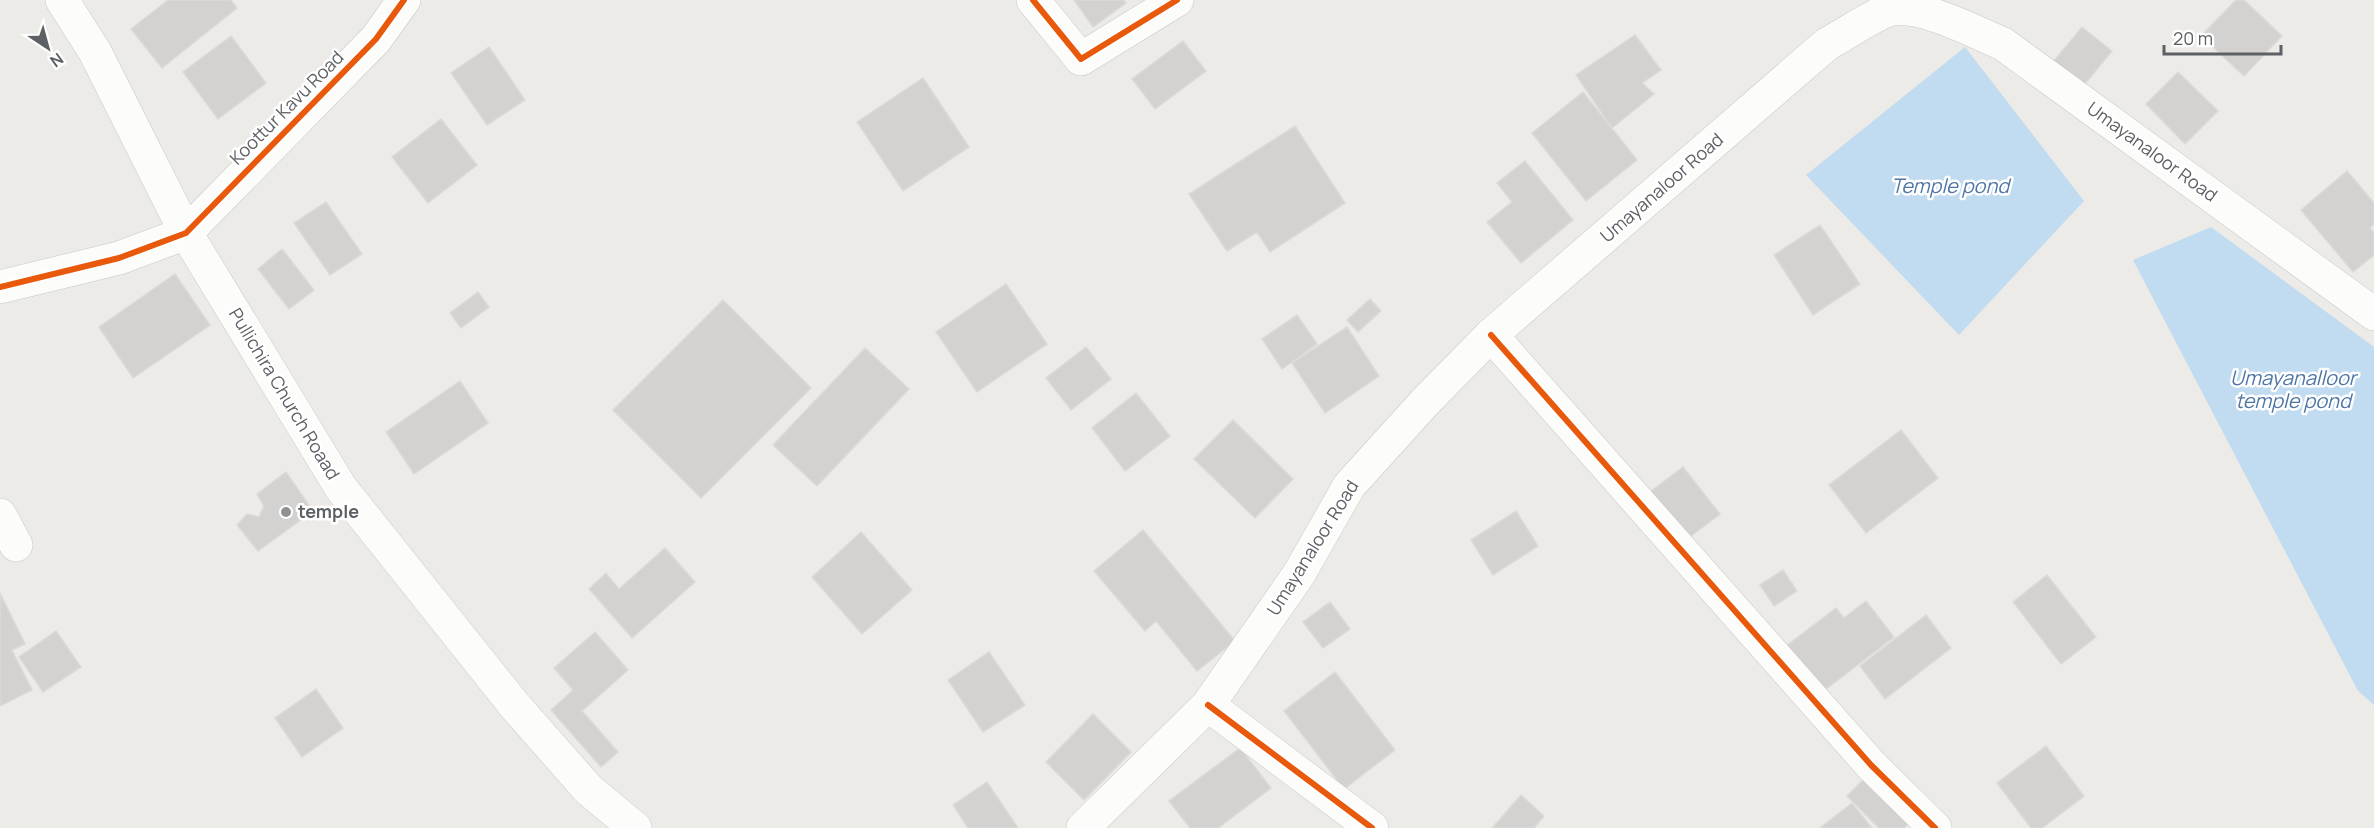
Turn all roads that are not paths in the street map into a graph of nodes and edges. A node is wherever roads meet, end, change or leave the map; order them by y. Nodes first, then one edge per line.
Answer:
1 (62, 0) edge
2 (404, 0) edge
3 (1033, 0) edge
4 (1177, 0) edge
5 (1885, 5) edge
6 (186, 233) junction
7 (0, 287) edge
8 (2370, 302) edge
9 (1491, 336) junction
10 (0, 515) edge
11 (16, 545) dead end
12 (1208, 705) junction
13 (635, 828) edge
14 (1083, 828) edge
15 (1372, 828) edge
16 (1935, 828) edge

1 - 6 main road, Pullichira Church Roaad
2 - 6 main road, Koottur Kavu Road
3 - 4 main road
5 - 8 main road, Umayanaloor Road
5 - 9 main road, Umayanaloor Road
6 - 7 main road
6 - 13 main road, Pullichira Church Roaad
9 - 12 main road, Umayanaloor Road
9 - 16 main road
10 - 11 main road
12 - 14 main road, Umayanaloor Road
12 - 15 main road

